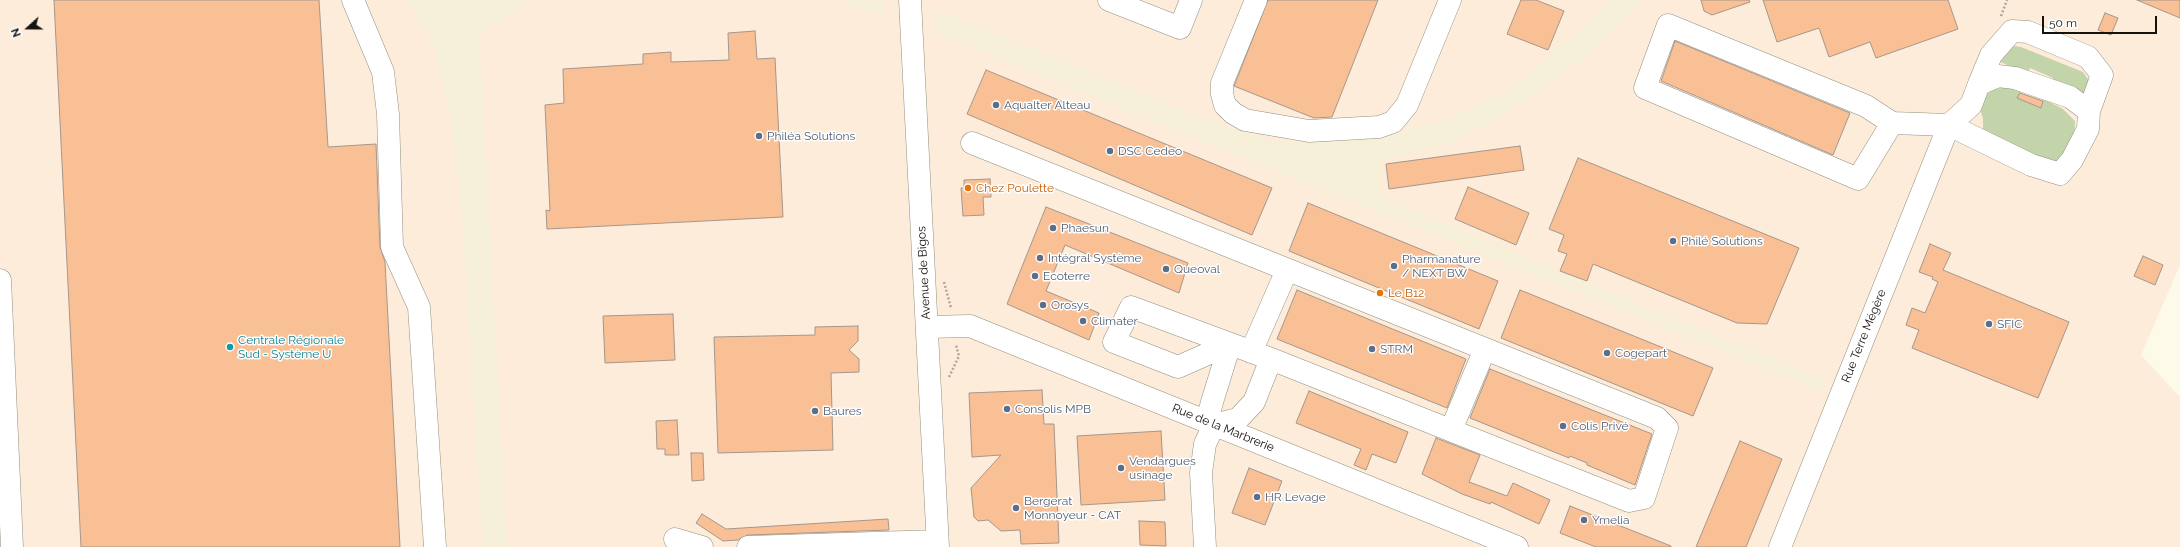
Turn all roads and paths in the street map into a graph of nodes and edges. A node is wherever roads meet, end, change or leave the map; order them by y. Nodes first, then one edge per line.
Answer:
1 (353, 0) edge
2 (910, 0) edge
3 (1109, 0) edge
4 (1191, 0) edge
5 (1256, 0) edge
6 (1450, 0) edge
7 (1979, 84) junction
8 (2089, 111) junction
9 (1892, 123) junction
10 (1949, 125) junction
11 (972, 143) dead end
12 (1286, 270) junction
13 (0, 293) edge
14 (927, 327) junction
15 (1485, 349) junction
16 (1251, 352) junction
17 (1271, 359) junction
18 (1214, 424) junction
19 (1451, 430) junction
20 (675, 539) dead end
21 (937, 544) edge
22 (12, 547) edge
23 (435, 547) edge
24 (702, 547) edge
25 (748, 547) edge
26 (1205, 547) edge
27 (1517, 547) edge
28 (1780, 547) edge

1 - 23 street
2 - 14 street, Avenue de Bigos
3 - 4 street
5 - 6 street
7 - 8 street
7 - 8 street
7 - 10 street
8 - 10 street
9 - 9 street
9 - 10 street
10 - 28 street, Rue Terre Mégère
11 - 12 street
12 - 15 street
12 - 16 street
13 - 22 street
14 - 18 street, Rue de la Marbrerie
14 - 21 street, Avenue de Bigos
15 - 19 street
15 - 19 street
16 - 17 street
16 - 18 street
17 - 18 street
17 - 19 street
18 - 26 street
18 - 27 street, Rue de la Marbrerie
20 - 24 street
21 - 25 street

